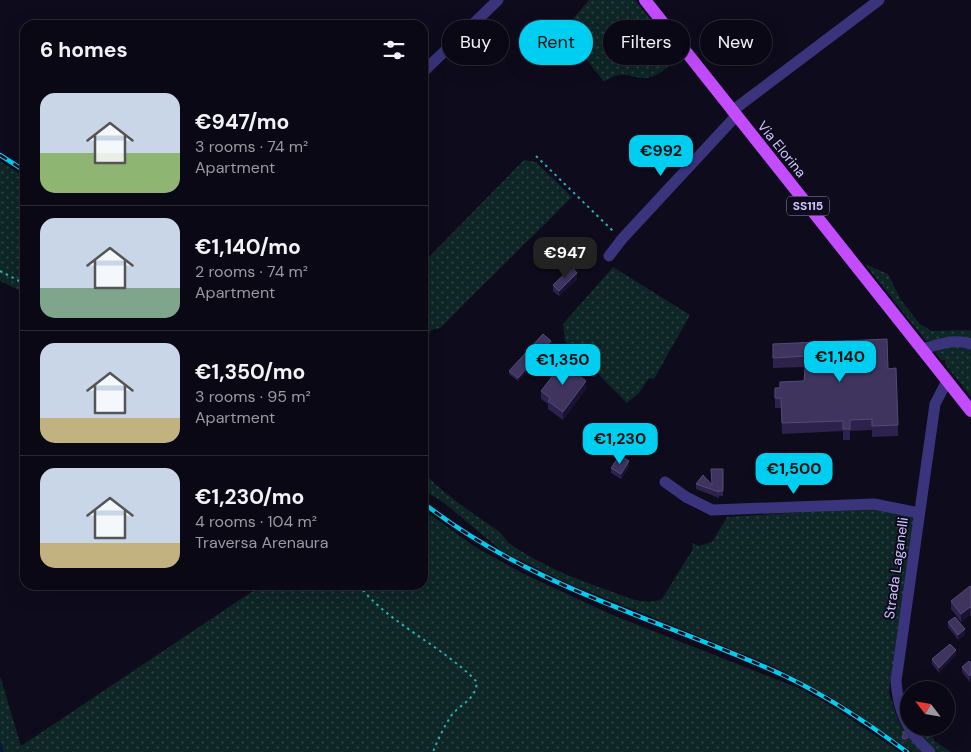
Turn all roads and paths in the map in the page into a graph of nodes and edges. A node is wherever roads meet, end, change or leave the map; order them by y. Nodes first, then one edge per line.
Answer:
1 (498, 0) edge
2 (645, 0) edge
3 (871, 0) edge
4 (879, 0) edge
5 (428, 67) edge
6 (732, 111) junction
7 (536, 156) dead end
8 (622, 238) junction
9 (609, 256) dead end
10 (0, 271) edge
11 (20, 281) edge
12 (971, 344) edge
13 (922, 349) junction
14 (947, 381) junction
15 (971, 411) edge
16 (665, 482) dead end
17 (919, 513) junction
18 (364, 590) edge
19 (433, 752) edge
20 (930, 752) edge

1 - 5 street
2 - 6 main road, Via Elorina / SS115
3 - 6 street
4 - 6 street
6 - 8 street
6 - 13 main road, Via Elorina / SS115
7 - 8 path
8 - 9 street
10 - 11 path
12 - 13 street
13 - 14 main road, Via Elorina / SS115
14 - 15 main road, Via Elorina / SS115
14 - 17 street, Strada Laganelli
16 - 17 street
17 - 20 street, Strada Laganelli
18 - 19 path

